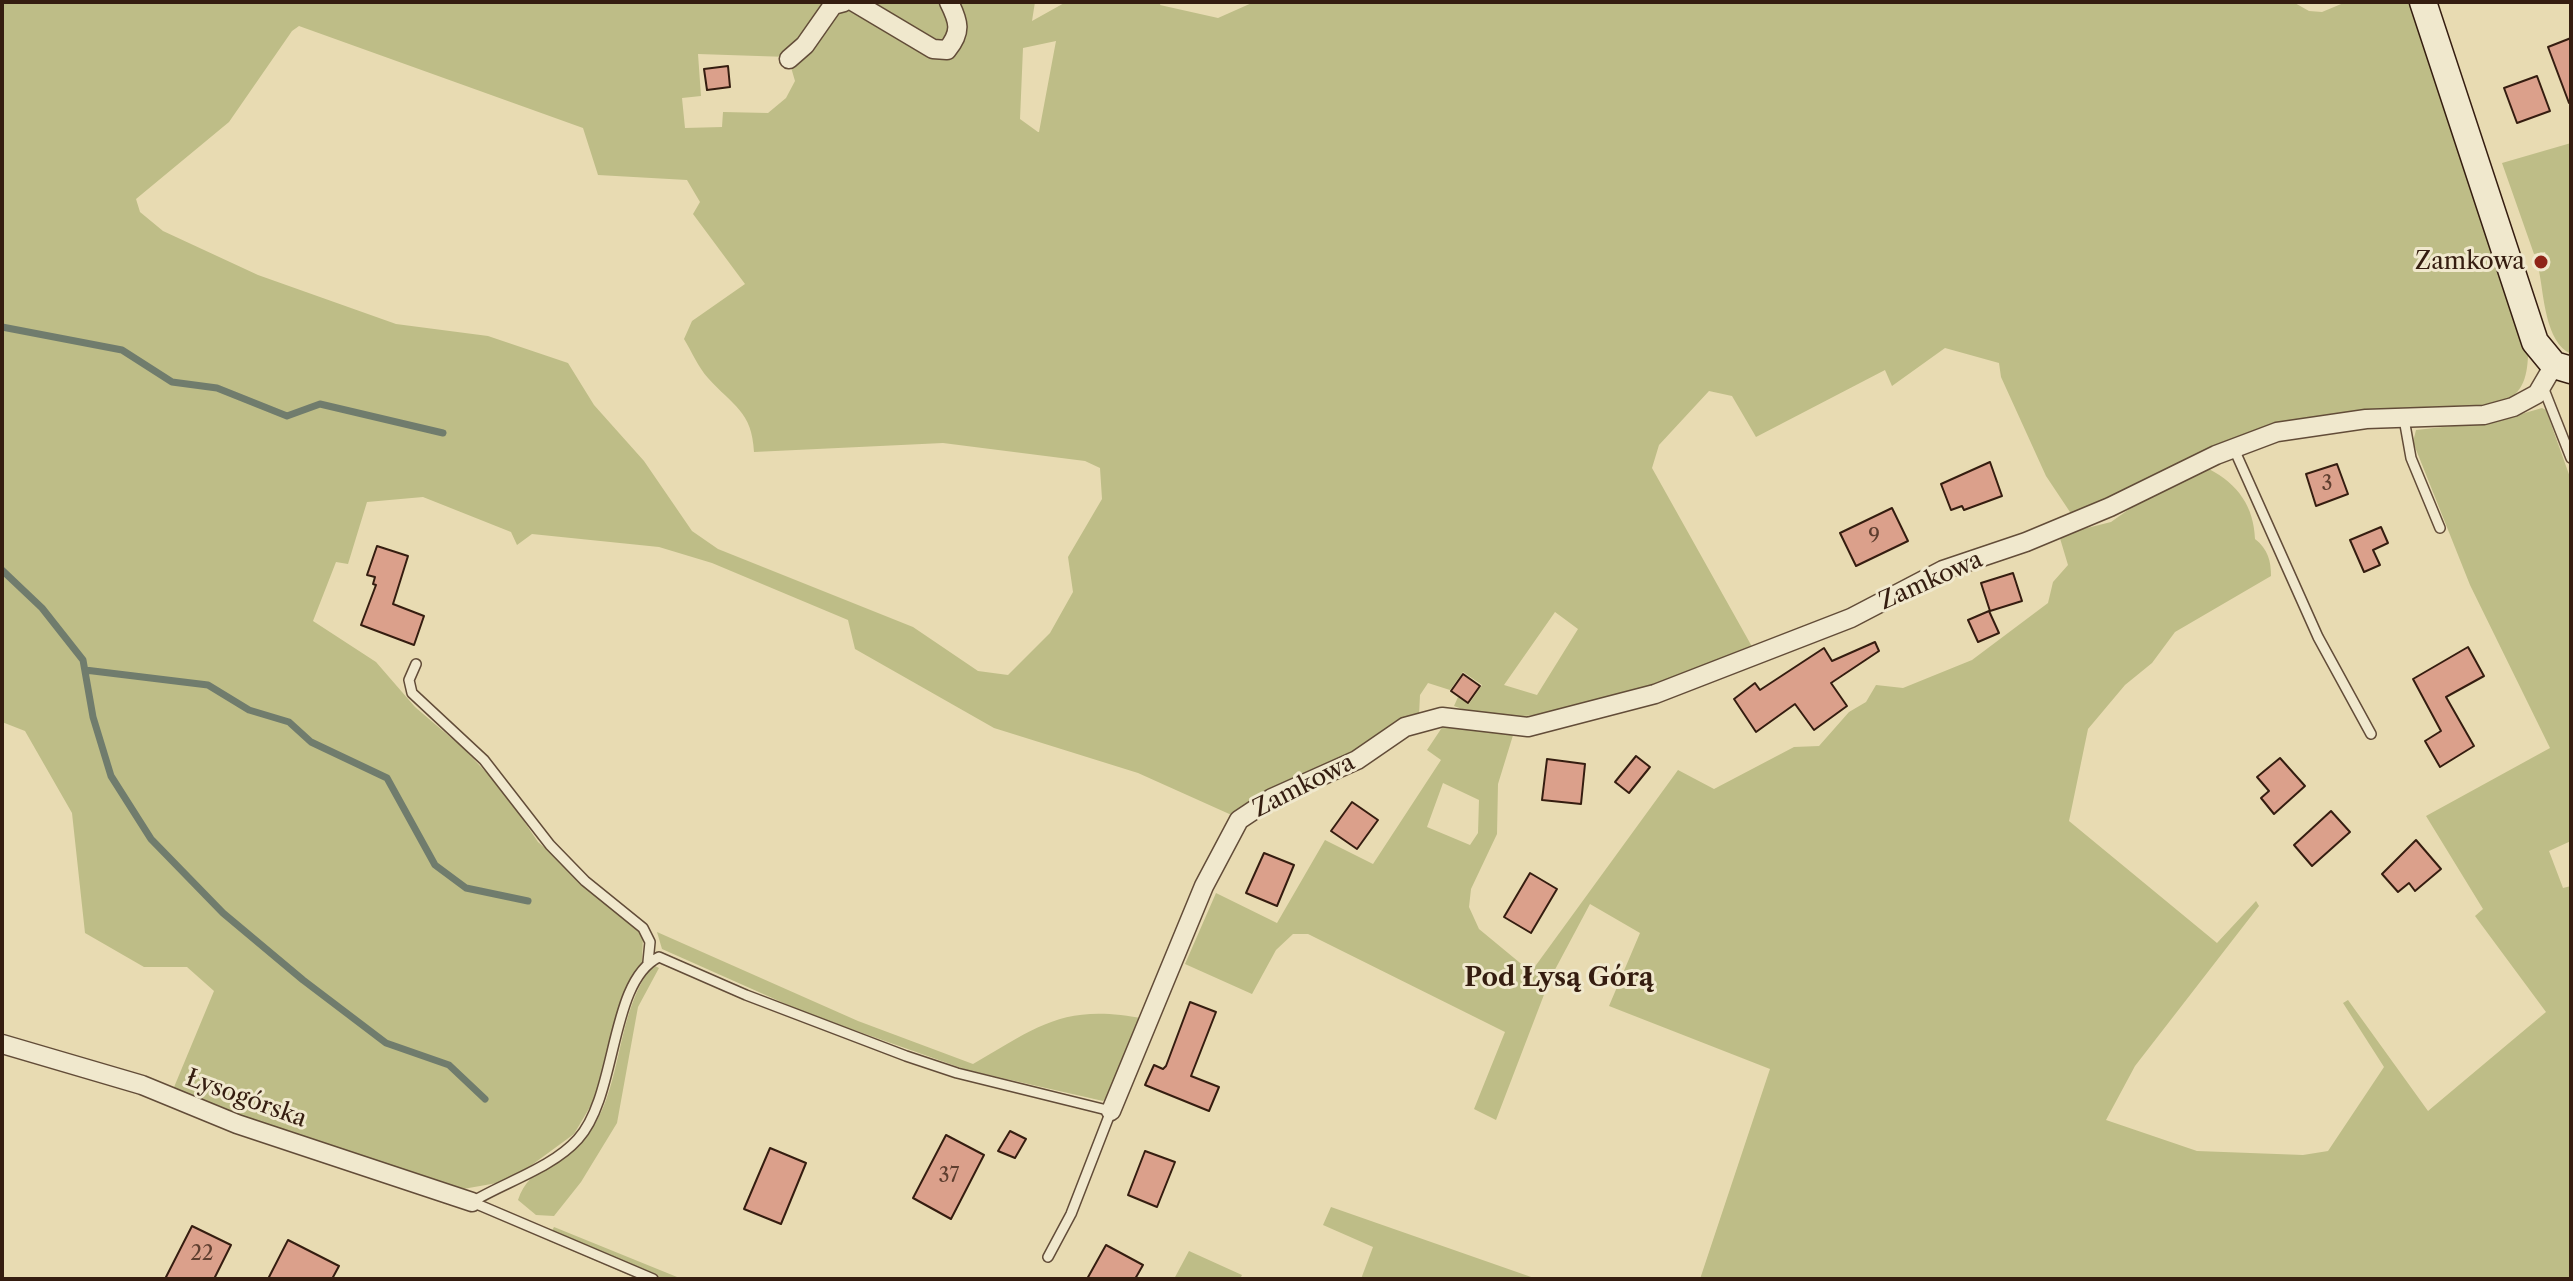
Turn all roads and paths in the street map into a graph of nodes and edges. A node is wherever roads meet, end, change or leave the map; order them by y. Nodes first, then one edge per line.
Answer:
1 (844, 2) edge
2 (854, 2) edge
3 (949, 2) edge
4 (2423, 2) edge
5 (789, 59) dead end
6 (2556, 374) edge
7 (2404, 419) junction
8 (2234, 449) junction
9 (2571, 458) edge
10 (2440, 528) dead end
11 (416, 664) dead end
12 (2371, 734) dead end
13 (648, 962) junction
14 (2, 1044) edge
15 (1111, 1111) junction
16 (472, 1202) junction
17 (1048, 1257) dead end
18 (653, 1279) edge

1 - 5 street
2 - 3 street
4 - 6 street
6 - 7 street, Zamkowa
6 - 9 lane
7 - 8 street, Zamkowa
7 - 10 lane
8 - 12 lane
8 - 15 street, Zamkowa
11 - 13 lane
13 - 15 lane
13 - 16 lane
14 - 16 street, Łysogórska
15 - 17 lane
16 - 18 lane

